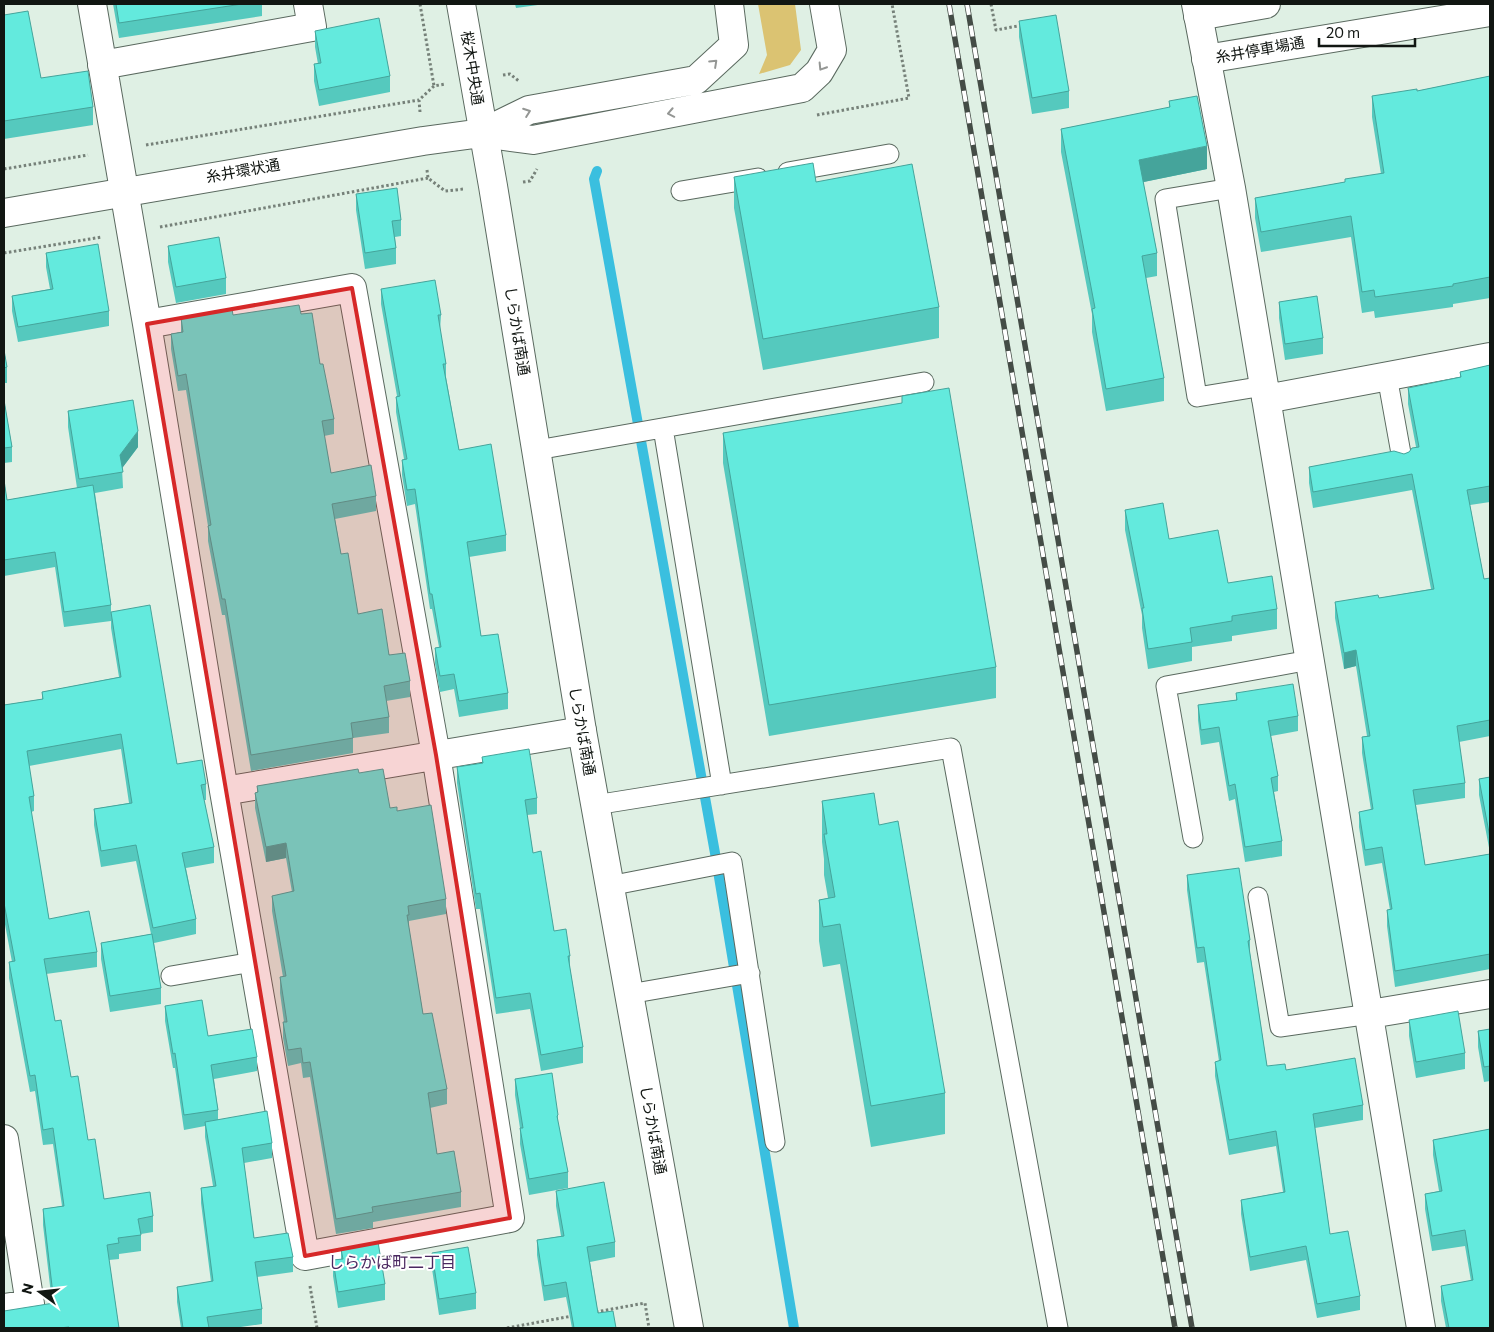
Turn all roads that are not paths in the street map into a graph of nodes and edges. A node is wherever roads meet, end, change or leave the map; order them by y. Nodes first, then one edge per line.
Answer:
1 (92, 4) edge
2 (308, 4) edge
3 (461, 4) edge
4 (729, 4) edge
5 (824, 4) edge
6 (1266, 4) edge
7 (1197, 10) edge
8 (1490, 12) edge
9 (1206, 59) junction
10 (102, 65) junction
11 (482, 132) junction
12 (889, 154) dead end
13 (1231, 188) junction
14 (124, 191) junction
15 (681, 191) dead end
16 (4, 213) edge
17 (148, 324) junction
18 (1490, 356) edge
19 (1387, 376) junction
20 (924, 382) dead end
21 (1265, 393) junction
22 (663, 428) junction
23 (537, 450) junction
24 (1402, 460) edge
25 (1310, 660) junction
26 (582, 731) junction
27 (436, 754) junction
28 (722, 785) junction
29 (224, 791) junction
30 (595, 805) junction
31 (1193, 838) dead end
32 (609, 886) junction
33 (1258, 897) dead end
34 (253, 962) junction
35 (750, 973) junction
36 (171, 976) dead end
37 (629, 994) junction
38 (1490, 994) edge
39 (1370, 1014) junction
40 (4, 1138) edge
41 (776, 1142) dead end
42 (4, 1308) edge
43 (689, 1328) edge
44 (1058, 1328) edge
45 (1421, 1328) edge

1 - 10 street
2 - 10 street
3 - 11 street, 桜木中央通
11 -> 4 street
5 -> 11 street
6 - 7 street
7 - 9 street
8 - 9 street, 糸井停車場通
9 - 13 street
10 - 14 street
11 - 14 street, 糸井環状通
11 - 23 street, しらかば南通
12 - 15 lane
13 - 21 street
13 - 21 lane
14 - 16 street, 糸井環状通
14 - 17 street
17 - 27 street
17 - 29 street
18 - 19 street
19 - 21 street
19 - 24 lane
20 - 22 lane
21 - 25 street
22 - 23 lane
22 - 28 lane
23 - 26 street, しらかば南通
25 - 31 lane
25 - 39 street
26 - 27 street
26 - 30 street, しらかば南通
27 - 29 street
27 - 34 street
28 - 30 lane
28 - 44 lane
29 - 34 street
30 - 32 street, しらかば南通
32 - 35 lane
32 - 37 street, しらかば南通
33 - 39 lane
34 - 36 lane
35 - 37 lane
35 - 41 lane
37 - 43 street, しらかば南通
38 - 39 street
39 - 45 street
40 - 42 street

